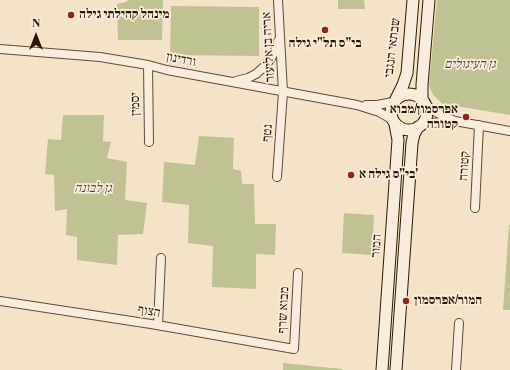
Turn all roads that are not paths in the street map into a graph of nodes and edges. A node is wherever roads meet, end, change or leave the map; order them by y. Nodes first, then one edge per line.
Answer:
1 (278, 0) edge
2 (413, 0) edge
3 (429, 0) edge
4 (280, 32) junction
5 (0, 49) edge
6 (148, 65) junction
7 (234, 82) junction
8 (284, 92) junction
9 (395, 100) junction
10 (423, 102) junction
11 (357, 105) junction
12 (455, 121) junction
13 (394, 122) junction
14 (479, 125) junction
15 (420, 126) junction
16 (510, 130) edge
17 (149, 142) dead end
18 (277, 177) dead end
19 (475, 208) dead end
20 (161, 258) dead end
21 (298, 273) dead end
22 (0, 301) edge
23 (459, 322) dead end
24 (158, 325) junction
25 (294, 349) joint
26 (382, 370) edge
27 (396, 370) edge
28 (456, 370) edge

1 - 4 street, אריה בן אליעזר
2 - 9 street, שבתאי הנגבי
3 - 10 street
4 - 7 street
4 - 8 street, אריה בן אליעזר
5 - 6 street, ורדינון
6 - 7 street, ורדינון
6 - 17 street, יסמין
7 - 8 street, ורדינון
8 - 11 street, ורדינון
8 - 18 street, נטף
9 - 10 street
9 - 11 street, ורדינון
9 - 13 street
10 - 12 street
10 - 15 street
11 - 13 street, ורדינון
12 - 14 street
12 - 15 street
13 - 15 street
13 - 26 street, המור
14 - 16 street
14 - 19 street, קטורה
15 - 27 street
20 - 24 street
21 - 25 street, מבוא שרף
22 - 24 street, הצוף
23 - 28 street
24 - 25 street, הצוף

